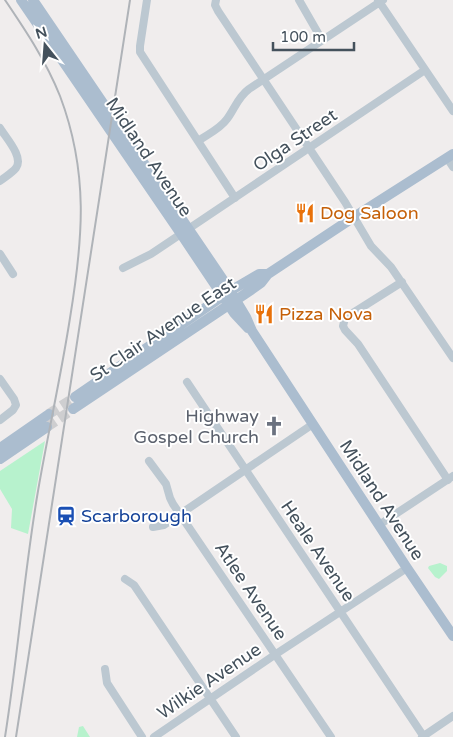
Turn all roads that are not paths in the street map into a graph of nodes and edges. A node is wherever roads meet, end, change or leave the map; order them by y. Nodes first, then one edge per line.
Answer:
1 (21, 0) edge
2 (33, 0) edge
3 (147, 0) edge
4 (216, 0) edge
5 (299, 0) edge
6 (380, 1) edge
7 (322, 40) junction
8 (425, 70) junction
9 (263, 79) junction
10 (453, 111) edge
11 (0, 128) edge
12 (198, 141) junction
13 (309, 148) junction
14 (451, 160) edge
15 (0, 181) edge
16 (235, 198) junction
17 (354, 217) junction
18 (185, 231) junction
19 (0, 254) edge
20 (123, 268) dead end
21 (14, 274) dead end
22 (402, 282) junction
23 (230, 298) junction
24 (453, 358) edge
25 (0, 379) edge
26 (187, 382) dead end
27 (75, 397) tunnel mouth
28 (73, 409) tunnel mouth
29 (49, 414) tunnel mouth
30 (0, 420) edge
31 (313, 424) junction
32 (47, 427) tunnel mouth
33 (0, 448) edge
34 (0, 459) edge
35 (149, 461) dead end
36 (246, 469) junction
37 (450, 478) edge
38 (180, 514) junction
39 (379, 525) junction
40 (153, 527) dead end
41 (406, 568) junction
42 (125, 579) dead end
43 (340, 611) junction
44 (453, 636) edge
45 (276, 654) junction
46 (105, 669) dead end
47 (210, 698) junction
48 (453, 716) edge
49 (142, 737) edge
50 (154, 737) edge
51 (236, 737) edge
52 (331, 737) edge
53 (423, 737) edge

1 - 18 main road, Midland Avenue
2 - 18 main road, Midland Avenue
3 - 12 street
4 - 9 street
5 - 7 street
6 - 7 street
6 - 8 street
7 - 9 street
8 - 10 street
8 - 13 street, Olga Street
9 - 12 street
9 - 13 street
11 - 15 street
12 - 16 street
13 - 16 street, Olga Street
13 - 17 street
14 - 17 main road, St Clair Avenue East
16 - 18 street, Olga Street
17 - 22 street
17 - 23 main road, St Clair Avenue East
18 - 20 street, Olga Street
18 - 23 main road, Midland Avenue
19 - 21 street
22 - 24 street
22 - 37 street
23 - 27 main road, St Clair Avenue East
23 - 28 main road, St Clair Avenue East
23 - 31 main road, Midland Avenue
25 - 30 street
26 - 36 street, Heale Avenue
29 - 33 main road
31 - 36 street
31 - 39 main road, Midland Avenue
32 - 34 main road
35 - 38 street, Atlee Avenue
36 - 38 street
36 - 43 street, Heale Avenue
37 - 39 street
38 - 40 street
38 - 45 street, Atlee Avenue
39 - 41 main road, Midland Avenue
41 - 43 street, Wilkie Avenue
41 - 44 main road, Midland Avenue
42 - 47 street
43 - 45 street, Wilkie Avenue
43 - 53 street, Heale Avenue
45 - 47 street, Wilkie Avenue
45 - 52 street, Atlee Avenue
46 - 49 street
47 - 50 street, Wilkie Avenue
47 - 51 street
48 - 53 street

